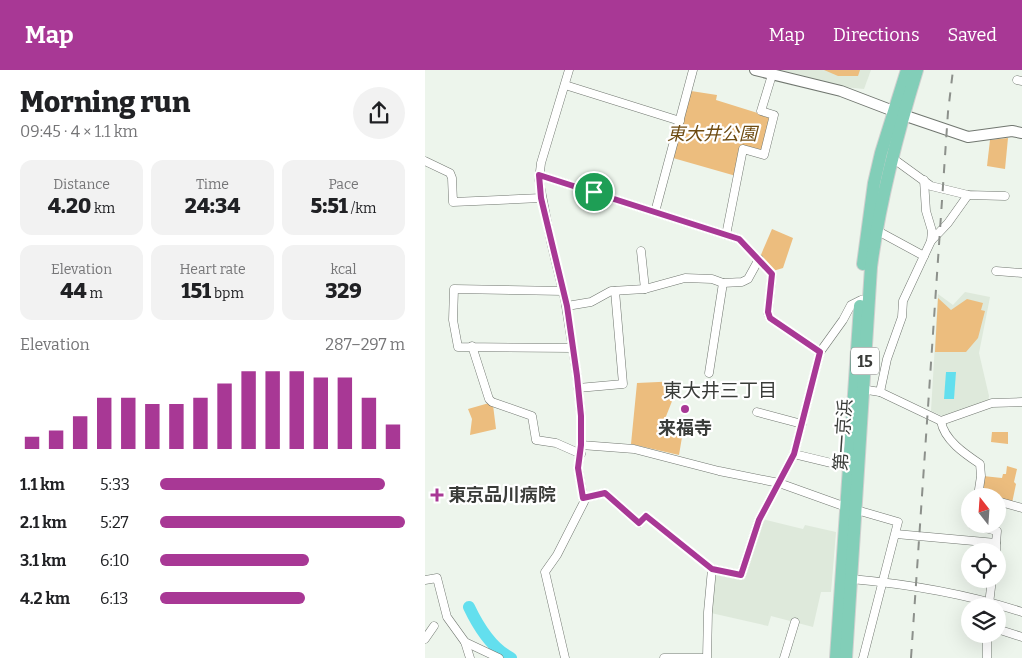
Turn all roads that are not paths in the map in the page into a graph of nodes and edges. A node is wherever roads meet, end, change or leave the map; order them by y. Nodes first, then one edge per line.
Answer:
1 (569, 70) edge
2 (693, 70) edge
3 (755, 70) edge
4 (907, 70) edge
5 (917, 70) edge
6 (772, 75) junction
7 (565, 85) junction
8 (899, 113) junction
9 (680, 122) junction
10 (1022, 133) edge
11 (891, 157) junction
12 (425, 160) edge
13 (539, 175) junction
14 (924, 180) junction
15 (968, 195) junction
16 (1005, 196) dead end
17 (541, 198) junction
18 (655, 212) junction
19 (876, 230) junction
20 (726, 235) junction
21 (931, 241) junction
22 (641, 250) dead end
23 (924, 256) junction
24 (759, 259) junction
25 (996, 271) dead end
26 (1022, 274) edge
27 (723, 283) junction
28 (645, 289) junction
29 (563, 291) junction
30 (615, 291) junction
31 (861, 300) junction
32 (567, 306) junction
33 (472, 346) junction
34 (573, 348) junction
35 (820, 352) junction
36 (709, 373) dead end
37 (578, 388) junction
38 (858, 389) junction
39 (880, 392) junction
40 (1022, 402) edge
41 (757, 412) dead end
42 (941, 421) junction
43 (802, 424) junction
44 (581, 445) junction
45 (581, 454) junction
46 (794, 454) junction
47 (848, 467) junction
48 (779, 483) junction
49 (980, 488) edge
50 (583, 498) junction
51 (1006, 504) edge
52 (850, 508) junction
53 (1022, 508) edge
54 (896, 534) junction
55 (965, 543) edge
56 (712, 569) junction
57 (851, 579) junction
58 (425, 580) edge
59 (883, 582) junction
60 (961, 598) edge
61 (1006, 608) edge
62 (1022, 612) edge
63 (795, 622) dead end
64 (434, 626) dead end
65 (1006, 633) edge
66 (1022, 637) edge
67 (425, 639) edge
68 (465, 642) junction
69 (987, 643) edge
70 (470, 658) edge
71 (499, 658) edge
72 (565, 658) edge
73 (664, 658) edge
74 (690, 658) edge
75 (784, 658) edge
76 (836, 658) edge
77 (846, 658) edge
78 (863, 658) edge
79 (987, 658) edge

1 - 7 street
2 - 9 street
3 - 6 street
4 - 8 highway, 第一京浜 / 15
5 - 8 highway, 第一京浜 / 15
6 - 8 street
6 - 20 street
7 - 9 street
7 - 13 street
8 - 10 street
8 - 11 highway, 第一京浜 / 15
8 - 31 highway, 第一京浜 / 15
9 - 18 street
11 - 14 street
11 - 19 highway, 第一京浜 / 15
12 - 17 street
13 - 17 street
13 - 18 street
14 - 15 street
14 - 21 street
15 - 16 street
15 - 21 street
17 - 29 street
18 - 20 street
19 - 23 street
19 - 38 highway, 第一京浜 / 15
20 - 24 street
21 - 23 street
22 - 28 street
23 - 39 street
24 - 27 street
24 - 35 street
25 - 26 street
27 - 28 street
27 - 36 street
28 - 30 street
29 - 32 street
29 - 33 street
30 - 32 street
30 - 37 street
31 - 35 street
31 - 38 highway, 第一京浜 / 15
32 - 34 street
33 - 34 street
33 - 45 street
34 - 37 street
35 - 43 street
37 - 44 street
38 - 39 street
38 - 47 highway, 第一京浜 / 15
38 - 52 highway, 第一京浜 / 15
39 - 42 street
40 - 42 street
41 - 43 street
42 - 49 street
43 - 46 street
44 - 45 street
44 - 48 street
45 - 50 street
46 - 47 street
46 - 48 street
47 - 52 highway, 第一京浜 / 15
48 - 52 street
48 - 56 street
50 - 56 street
50 - 72 street
51 - 53 street
52 - 54 street
52 - 57 highway, 第一京浜 / 15
52 - 76 highway, 第一京浜 / 15
54 - 55 street
54 - 59 street
56 - 74 street
57 - 59 street
57 - 77 highway, 第一京浜 / 15
58 - 68 street
59 - 60 street
59 - 78 street
61 - 62 street
63 - 75 street
64 - 67 street
65 - 66 street
68 - 70 street
68 - 71 street
69 - 79 street
73 - 74 street

